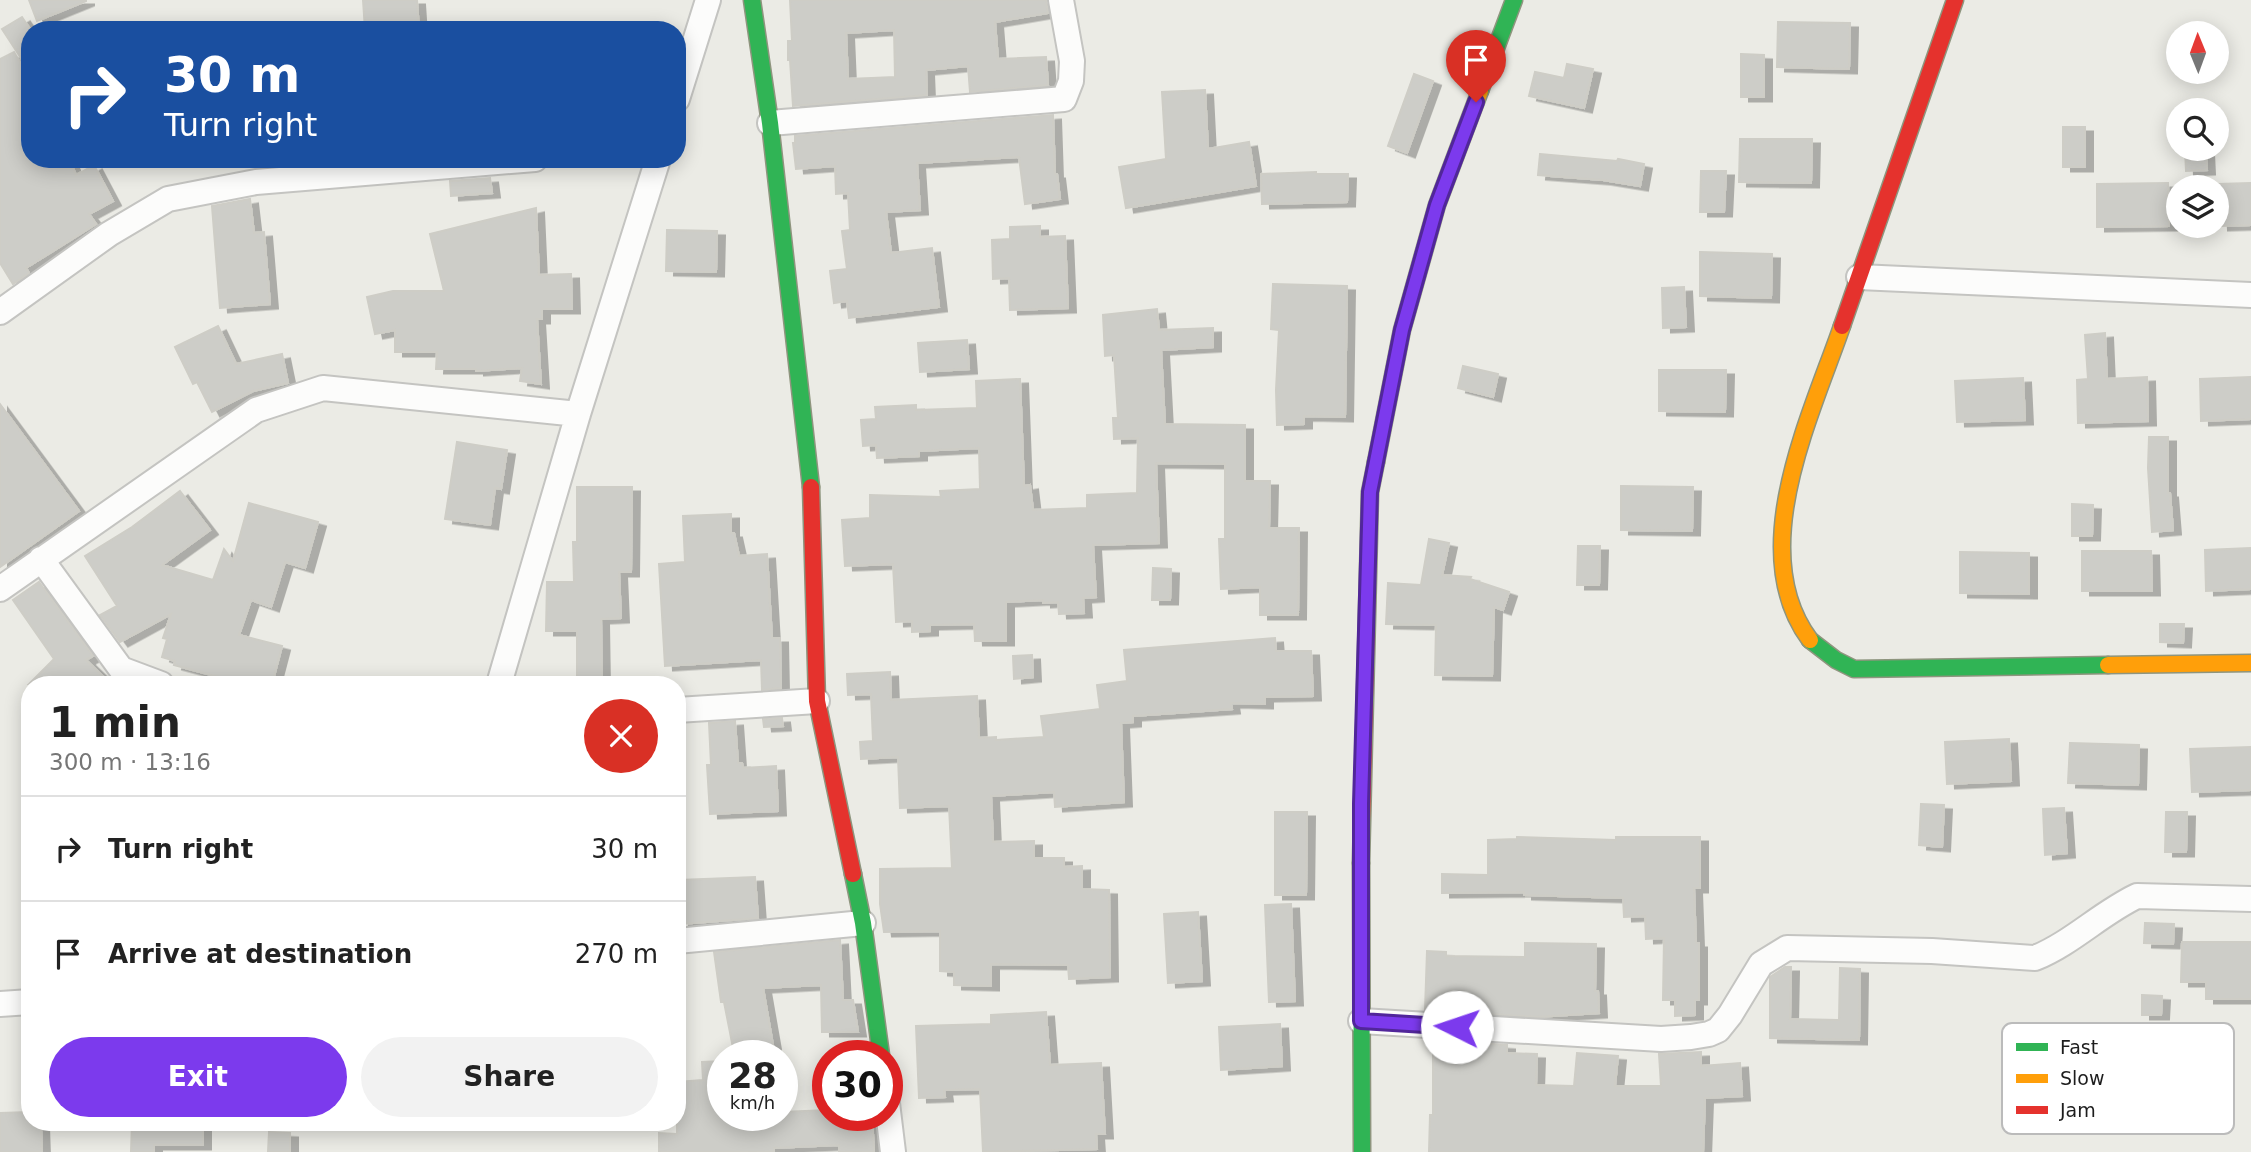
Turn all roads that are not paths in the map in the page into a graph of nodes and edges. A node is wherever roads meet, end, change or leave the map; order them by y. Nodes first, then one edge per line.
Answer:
1 (708, 0) edge
2 (752, 0) edge
3 (1061, 0) edge
4 (1514, 0) edge
5 (1955, 0) edge
6 (686, 70) edge
7 (770, 123) junction
8 (421, 168) edge
9 (655, 168) edge
10 (1859, 278) junction
11 (2251, 295) edge
12 (0, 312) edge
13 (578, 414) junction
14 (41, 559) junction
15 (0, 589) edge
16 (2251, 663) edge
17 (140, 676) edge
18 (501, 676) edge
19 (817, 701) junction
20 (686, 709) edge
21 (2251, 899) edge
22 (863, 923) junction
23 (686, 939) edge
24 (21, 1003) edge
25 (0, 1004) edge
26 (1361, 1021) junction
27 (879, 1040) edge
28 (891, 1131) edge
29 (894, 1152) edge
30 (1362, 1152) edge

1 - 6 street
2 - 7 street
3 - 7 street
4 - 26 street
5 - 10 street
7 - 19 street
8 - 12 street
9 - 13 street
10 - 11 street
10 - 16 street
13 - 14 street
13 - 18 street
14 - 15 street
14 - 17 street
19 - 20 street
19 - 22 street
21 - 26 street
22 - 23 street
22 - 27 street
24 - 25 street
26 - 30 street
28 - 29 street

